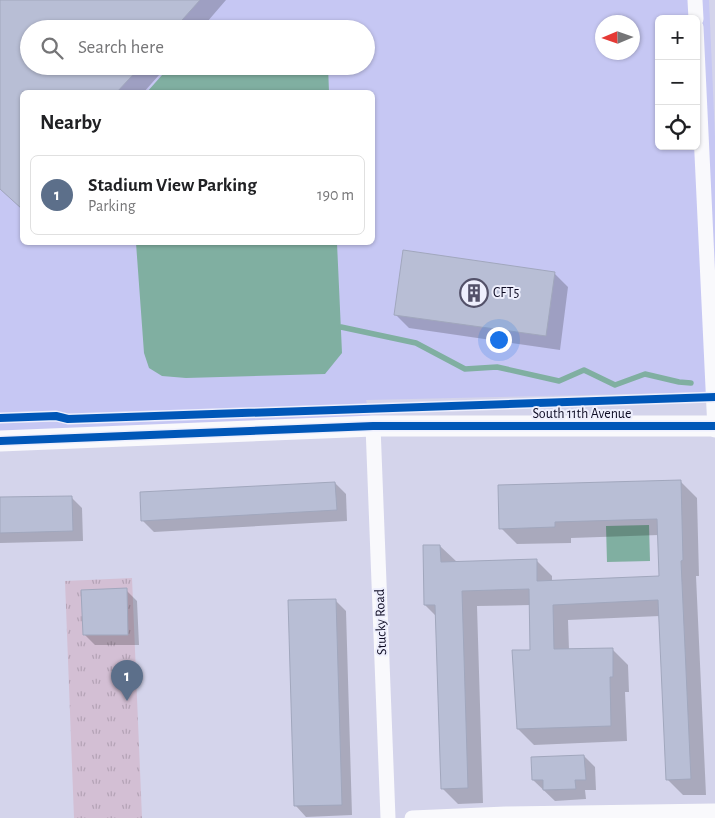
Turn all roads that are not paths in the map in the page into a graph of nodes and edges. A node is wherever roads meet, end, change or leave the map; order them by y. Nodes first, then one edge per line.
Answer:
1 (695, 0) edge
2 (696, 15) edge
3 (698, 60) edge
4 (373, 426) junction
5 (715, 427) edge
6 (0, 441) edge
7 (715, 811) edge
8 (388, 818) edge
9 (412, 818) edge

1 - 2 street
3 - 5 street
4 - 5 street, South 11th Avenue
4 - 6 street, South 11th Avenue
4 - 8 street, Stucky Road
7 - 9 street

